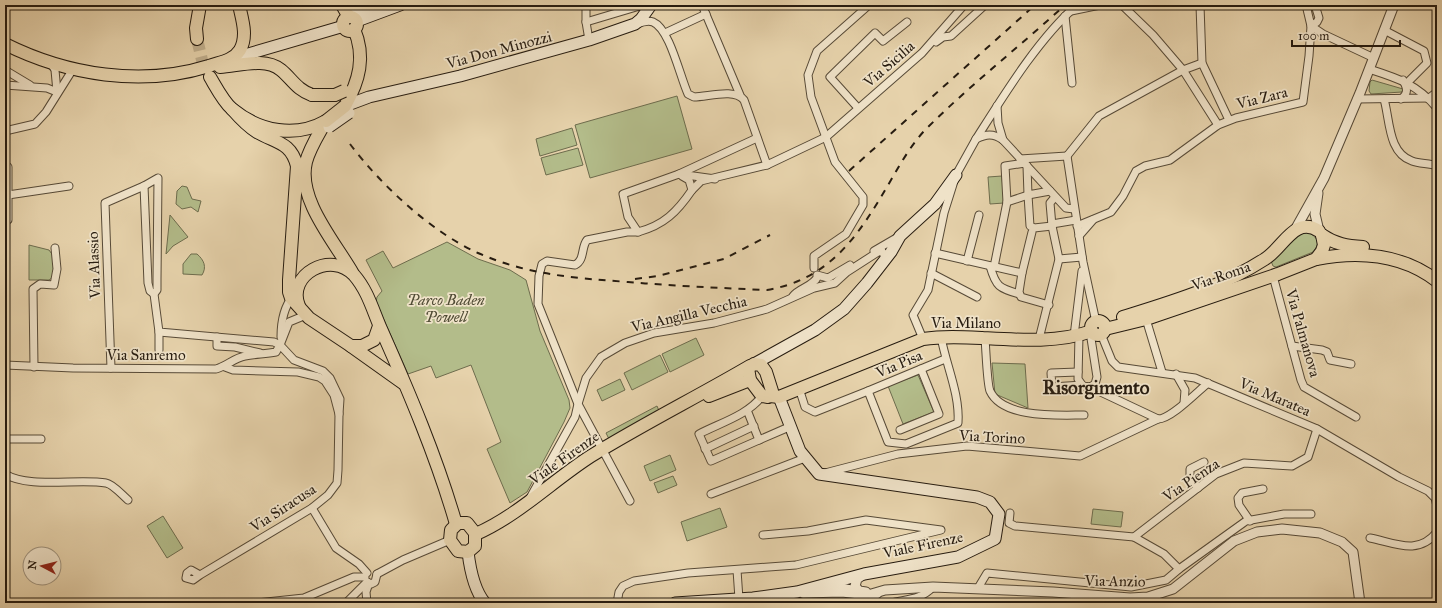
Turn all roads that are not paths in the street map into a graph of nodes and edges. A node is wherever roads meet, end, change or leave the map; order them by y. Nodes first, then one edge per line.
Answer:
1 (194, 5) edge
2 (200, 5) edge
3 (239, 5) edge
4 (342, 5) edge
5 (400, 5) edge
6 (586, 5) edge
7 (643, 5) edge
8 (651, 5) edge
9 (702, 5) edge
10 (869, 5) edge
11 (964, 5) edge
12 (985, 5) edge
13 (1078, 5) edge
14 (1100, 5) edge
15 (1122, 5) edge
16 (1200, 5) edge
17 (1306, 5) edge
18 (1315, 5) edge
19 (1394, 5) edge
20 (386, 11) junction
21 (1071, 11) junction
22 (706, 14) junction
23 (1065, 16) junction
24 (351, 20) edge
25 (586, 22) junction
26 (907, 22) dead end
27 (635, 24) junction
28 (1311, 26) junction
29 (1384, 30) junction
30 (196, 33) joint
31 (665, 33) junction
32 (589, 40) junction
33 (5, 44) edge
34 (922, 54) junction
35 (1374, 58) junction
36 (231, 59) junction
37 (50, 62) junction
38 (1202, 63) junction
39 (73, 69) junction
40 (1369, 69) junction
41 (5, 70) edge
42 (1183, 70) junction
43 (206, 72) junction
44 (1406, 81) junction
45 (356, 83) junction
46 (1072, 83) dead end
47 (5, 85) edge
48 (32, 86) junction
49 (57, 92) junction
50 (1437, 92) edge
51 (742, 97) junction
52 (1429, 98) junction
53 (1358, 99) junction
54 (1384, 99) junction
55 (1401, 99) junction
56 (997, 106) junction
57 (858, 108) junction
58 (1437, 108) edge
59 (232, 109) junction
60 (347, 110) junction
61 (1229, 120) junction
62 (328, 124) junction
63 (1218, 125) junction
64 (5, 131) edge
65 (826, 137) junction
66 (757, 138) junction
67 (976, 139) junction
68 (1003, 140) junction
69 (1067, 156) junction
70 (1024, 163) junction
71 (767, 166) junction
72 (1437, 166) edge
73 (8, 167) dead end
74 (679, 174) junction
75 (956, 175) junction
76 (715, 179) junction
77 (1321, 184) junction
78 (69, 186) dead end
79 (144, 186) junction
80 (692, 190) junction
81 (1050, 191) junction
82 (8, 195) junction
83 (1028, 195) junction
84 (1055, 197) junction
85 (1007, 202) junction
86 (1074, 209) junction
87 (979, 215) dead end
88 (1095, 219) junction
89 (5, 220) edge
90 (1077, 223) junction
91 (1052, 225) junction
92 (1295, 230) junction
93 (638, 232) junction
94 (1032, 232) dead end
95 (1320, 233) junction
96 (900, 236) junction
97 (1079, 236) junction
98 (55, 248) dead end
99 (935, 253) junction
100 (1266, 258) junction
101 (886, 259) junction
102 (1059, 259) junction
103 (1082, 259) junction
104 (1316, 259) junction
105 (967, 261) junction
106 (992, 267) junction
107 (1437, 271) edge
108 (817, 273) junction
109 (931, 273) junction
110 (1022, 274) junction
111 (353, 275) junction
112 (1271, 276) junction
113 (1437, 281) edge
114 (154, 294) junction
115 (294, 294) junction
116 (1020, 294) junction
117 (978, 297) dead end
118 (790, 300) junction
119 (1049, 306) junction
120 (303, 312) junction
121 (1146, 319) junction
122 (379, 326) junction
123 (1093, 330) junction
124 (159, 332) junction
125 (217, 337) junction
126 (941, 337) junction
127 (923, 339) junction
128 (985, 339) junction
129 (1039, 339) junction
130 (280, 345) junction
131 (351, 346) junction
132 (1292, 346) junction
133 (159, 350) dead end
134 (265, 355) junction
135 (945, 359) junction
136 (1351, 364) dead end
137 (5, 365) edge
138 (752, 365) junction
139 (34, 367) junction
140 (226, 367) junction
141 (111, 368) junction
142 (921, 369) junction
143 (1078, 372) junction
144 (1162, 372) junction
145 (1176, 374) junction
146 (750, 380) junction
147 (403, 383) junction
148 (1208, 383) junction
149 (1082, 385) junction
150 (1090, 387) junction
151 (799, 388) junction
152 (868, 390) junction
153 (771, 395) junction
154 (1184, 403) junction
155 (578, 404) junction
156 (672, 409) junction
157 (747, 410) junction
158 (339, 414) junction
159 (1084, 415) dead end
160 (1356, 417) dead end
161 (1158, 419) junction
162 (754, 426) junction
163 (789, 427) junction
164 (1318, 429) junction
165 (900, 430) dead end
166 (5, 439) edge
167 (41, 439) dead end
168 (759, 440) junction
169 (705, 448) junction
170 (603, 449) junction
171 (805, 458) junction
172 (1204, 462) dead end
173 (5, 474) edge
174 (819, 474) junction
175 (1198, 488) junction
176 (1263, 488) dead end
177 (711, 494) dead end
178 (128, 500) dead end
179 (630, 500) dead end
180 (528, 503) junction
181 (1437, 506) edge
182 (312, 508) junction
183 (1010, 513) dead end
184 (1311, 514) dead end
185 (1250, 521) junction
186 (456, 524) junction
187 (1437, 532) edge
188 (476, 534) junction
189 (763, 535) dead end
190 (1134, 537) junction
191 (1370, 538) dead end
192 (450, 540) junction
193 (468, 552) junction
194 (1179, 569) junction
195 (737, 570) junction
196 (376, 574) junction
197 (864, 574) junction
198 (200, 575) dead end
199 (367, 579) junction
200 (827, 584) junction
201 (933, 587) junction
202 (978, 588) junction
203 (885, 590) junction
204 (859, 591) junction
205 (797, 592) junction
206 (872, 593) junction
207 (736, 600) edge
208 (257, 603) edge
209 (346, 603) edge
210 (367, 603) edge
211 (485, 603) edge
212 (617, 603) edge
213 (675, 603) edge
214 (864, 603) edge
215 (890, 603) edge
216 (1360, 603) edge

1 - 30 main road
2 - 30 main road
3 - 36 main road
4 - 24 main road
5 - 20 main road
6 - 25 street
7 - 25 street
8 - 27 main road
9 - 22 street
10 - 65 street
11 - 34 street, Via Sicilia
12 - 34 street
13 - 21 street
14 - 21 street
15 - 42 street
16 - 38 street
17 - 28 street
18 - 28 street
19 - 29 street, Via Roma
20 - 24 main road
20 - 24 main road
21 - 23 street
22 - 31 street
22 - 51 street
23 - 46 street
23 - 56 street
24 - 36 main road
24 - 45 main road
25 - 32 street
26 - 57 street
27 - 31 street
27 - 32 main road, Via Don Minozzi
28 - 35 street
28 - 61 street, Via Zara
29 - 35 street, Via Roma
29 - 44 street
31 - 51 street
32 - 60 main road, Via Don Minozzi
33 - 37 main road
34 - 57 street, Via Sicilia
35 - 40 street, Via Roma
36 - 43 main road
37 - 39 main road
37 - 49 street
38 - 42 street
38 - 61 street
39 - 43 main road
39 - 49 street
40 - 44 street
40 - 53 street, Via Roma
41 - 48 street
42 - 63 street
42 - 69 street
43 - 45 main road, bridge
43 - 59 main road
44 - 52 street
44 - 55 street
45 - 60 main road
47 - 48 street
48 - 49 street
49 - 64 street
50 - 52 street
51 - 66 street
52 - 55 street
52 - 58 street
53 - 54 street
53 - 77 street, Via Roma
54 - 55 street
54 - 72 street
56 - 67 street
56 - 68 street
57 - 65 street, Via Sicilia
59 - 62 main road
59 - 115 main road
60 - 62 main road, bridge
61 - 63 street, Via Zara
62 - 111 main road
63 - 88 street, Via Zara
65 - 71 street, Via Sicilia
65 - 108 street
66 - 71 street
66 - 74 street
67 - 68 street
67 - 75 street
68 - 70 street
69 - 70 street
69 - 86 street
70 - 81 street
70 - 83 street
70 - 85 street
71 - 76 street, Via Sicilia
73 - 82 street
74 - 76 street
74 - 80 street
74 - 93 street
75 - 96 main road, Viale Firenze
75 - 99 street
76 - 80 street, Via Sicilia
77 - 92 street, Via Roma
77 - 95 street, Via Roma
78 - 82 street
79 - 114 street
79 - 114 street
79 - 141 street, Via Alassio
80 - 93 street
81 - 83 street
81 - 84 street
82 - 89 street
83 - 85 street
83 - 91 street
84 - 86 street
84 - 91 street
85 - 106 street
86 - 90 street
87 - 105 street
88 - 90 street
88 - 97 street
90 - 91 street
90 - 97 street
91 - 102 street
92 - 95 main road
92 - 100 main road, Via Roma
93 - 155 street
94 - 110 street
95 - 104 main road, Via Roma
95 - 107 main road
96 - 101 main road, Viale Firenze
96 - 108 street
97 - 103 street
98 - 139 street
99 - 105 street
99 - 109 street
100 - 112 main road
100 - 123 main road, Via Roma
101 - 118 street, Via Angilla Vecchia
101 - 138 main road, Viale Firenze
102 - 103 street
102 - 119 street
103 - 123 street
103 - 123 street
104 - 112 main road, Via Roma
104 - 113 main road
105 - 106 street
106 - 110 street
106 - 116 street
108 - 118 street, Via Angilla Vecchia
109 - 117 street
109 - 127 street
110 - 116 street
111 - 115 main road
111 - 122 main road
112 - 121 main road, Via Roma
112 - 132 street, Via Palmanova
114 - 124 street
115 - 120 main road
115 - 130 street
116 - 119 street
118 - 155 street, Via Angilla Vecchia
119 - 129 street
120 - 130 street
120 - 131 main road
121 - 123 main road, Via Roma
121 - 144 street
122 - 131 main road
122 - 147 main road
123 - 129 main road, Via Milano
123 - 143 street
123 - 144 street, Via Maratea
123 - 150 street
124 - 125 street
124 - 133 street
125 - 130 street
125 - 134 street
126 - 127 main road, Via Milano
126 - 128 main road, Via Milano
126 - 135 street, Via Pisa
127 - 151 main road, Via Milano
128 - 129 main road, Via Milano
128 - 159 street
130 - 134 street
130 - 158 street, Via Siracusa
131 - 147 main road
132 - 136 street
132 - 160 street, Via Palmanova
134 - 140 street, Via Sanremo
135 - 142 street, Via Pisa
135 - 152 street, Via Pisa
137 - 139 street, Via Sanremo
138 - 146 main road
138 - 153 main road
138 - 156 main road, Viale Firenze
139 - 141 street, Via Sanremo
140 - 141 street, Via Sanremo
140 - 158 street, Via Siracusa
142 - 152 street, Via Pisa
142 - 165 street
143 - 149 street
143 - 149 street
144 - 145 street, Via Maratea
145 - 148 street, Via Maratea
145 - 154 street
146 - 153 main road
146 - 156 main road, Viale Firenze
147 - 186 main road
148 - 154 street, Via Torino
148 - 164 street, Via Maratea
149 - 150 street
150 - 161 street
151 - 152 street
151 - 153 main road, Via Milano
153 - 157 street
153 - 163 main road
154 - 161 street, Via Torino
155 - 170 street
155 - 180 street, Via Angilla Vecchia
156 - 170 main road, Viale Firenze
157 - 162 street
157 - 169 street
158 - 182 street, Via Siracusa
161 - 174 street, Via Torino
162 - 168 street
162 - 169 street
163 - 168 street
163 - 171 main road
164 - 175 street, Via Pienza
164 - 181 street, Via Maratea
166 - 167 street
168 - 169 street
170 - 179 street
170 - 180 main road, Viale Firenze
171 - 174 main road
171 - 177 street
172 - 175 street
173 - 178 street
174 - 197 main road, Viale Firenze
175 - 190 street, Via Pienza
176 - 185 street
180 - 188 main road, Viale Firenze
182 - 198 street, Via Siracusa
182 - 199 street
183 - 190 street
184 - 185 street
185 - 194 street
186 - 188 main road
186 - 192 main road
187 - 191 street
188 - 193 main road
189 - 195 street
190 - 194 street
192 - 193 main road
192 - 196 street
193 - 211 main road
194 - 202 street
195 - 207 street
195 - 212 street
196 - 199 street
196 - 199 street
197 - 200 main road, Viale Firenze
197 - 204 street
199 - 208 street
199 - 209 street
199 - 210 street
200 - 204 street
200 - 205 main road, Viale Firenze
201 - 202 street, Via Anzio
201 - 203 street, Via Anzio
201 - 215 street
202 - 216 street, Via Anzio
203 - 206 street, Via Anzio
203 - 214 street
204 - 206 street
205 - 206 street
205 - 207 main road, Viale Firenze
207 - 213 main road, Viale Firenze

